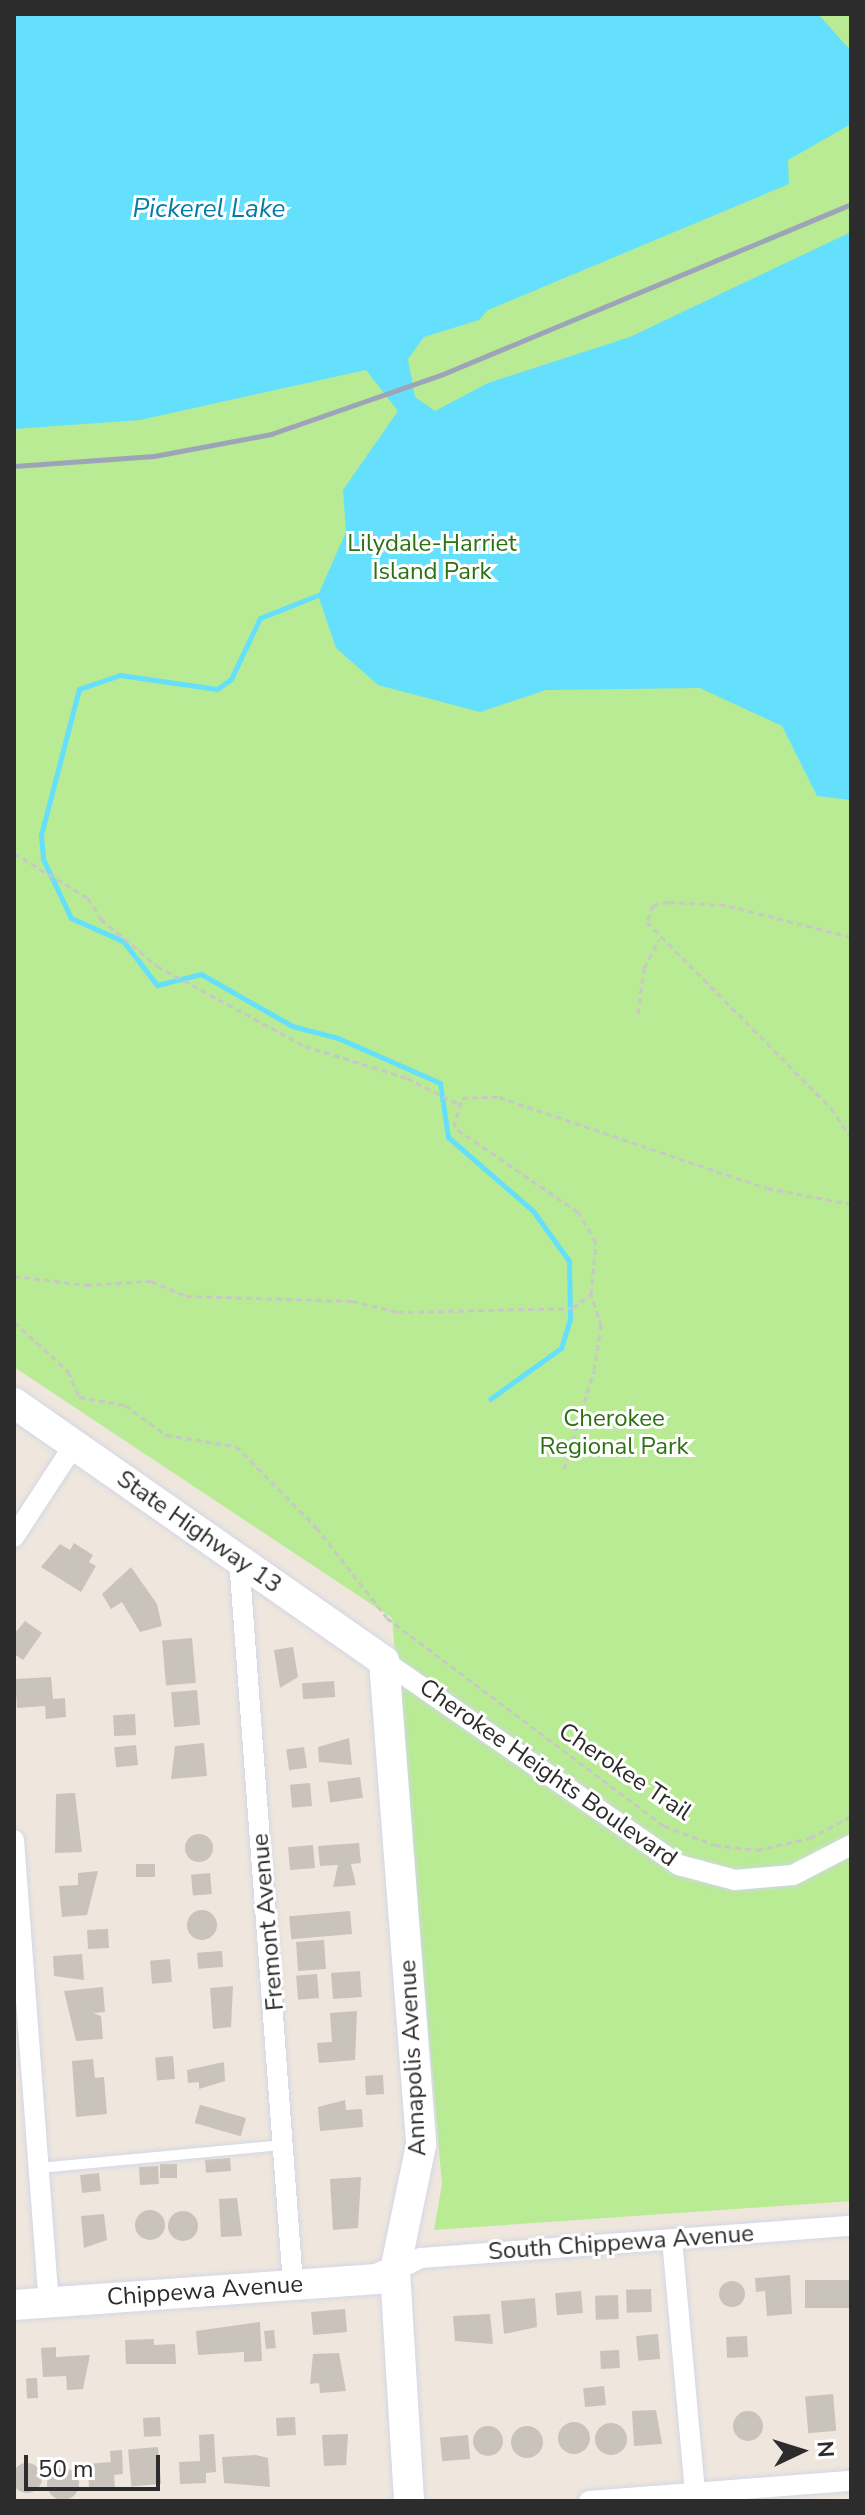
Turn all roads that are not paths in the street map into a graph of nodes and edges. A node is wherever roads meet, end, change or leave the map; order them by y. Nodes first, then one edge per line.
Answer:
1 (14, 1403) edge
2 (74, 1445) junction
3 (14, 1537) edge
4 (239, 1559) junction
5 (384, 1661) junction
6 (14, 1840) edge
7 (851, 1845) edge
8 (286, 2145) junction
9 (39, 2168) junction
10 (851, 2226) edge
11 (672, 2239) junction
12 (395, 2271) junction
13 (293, 2284) junction
14 (49, 2302) junction
15 (14, 2305) edge
16 (851, 2481) edge
17 (695, 2496) edge
18 (409, 2501) edge
19 (589, 2501) edge

1 - 2 street, State Highway 13
2 - 3 street
2 - 4 street, State Highway 13
4 - 5 street, State Highway 13
4 - 8 street, Fremont Avenue
5 - 7 street, Cherokee Heights Boulevard
5 - 12 street, Annapolis Avenue
6 - 9 street
8 - 9 lane
8 - 13 street, Fremont Avenue
9 - 14 street
10 - 11 street, South Chippewa Avenue
11 - 12 street, South Chippewa Avenue
11 - 17 street
12 - 13 street, Chippewa Avenue
12 - 18 street, Annapolis Avenue
13 - 14 street, Chippewa Avenue
14 - 15 street, Chippewa Avenue
16 - 17 street
17 - 19 street

